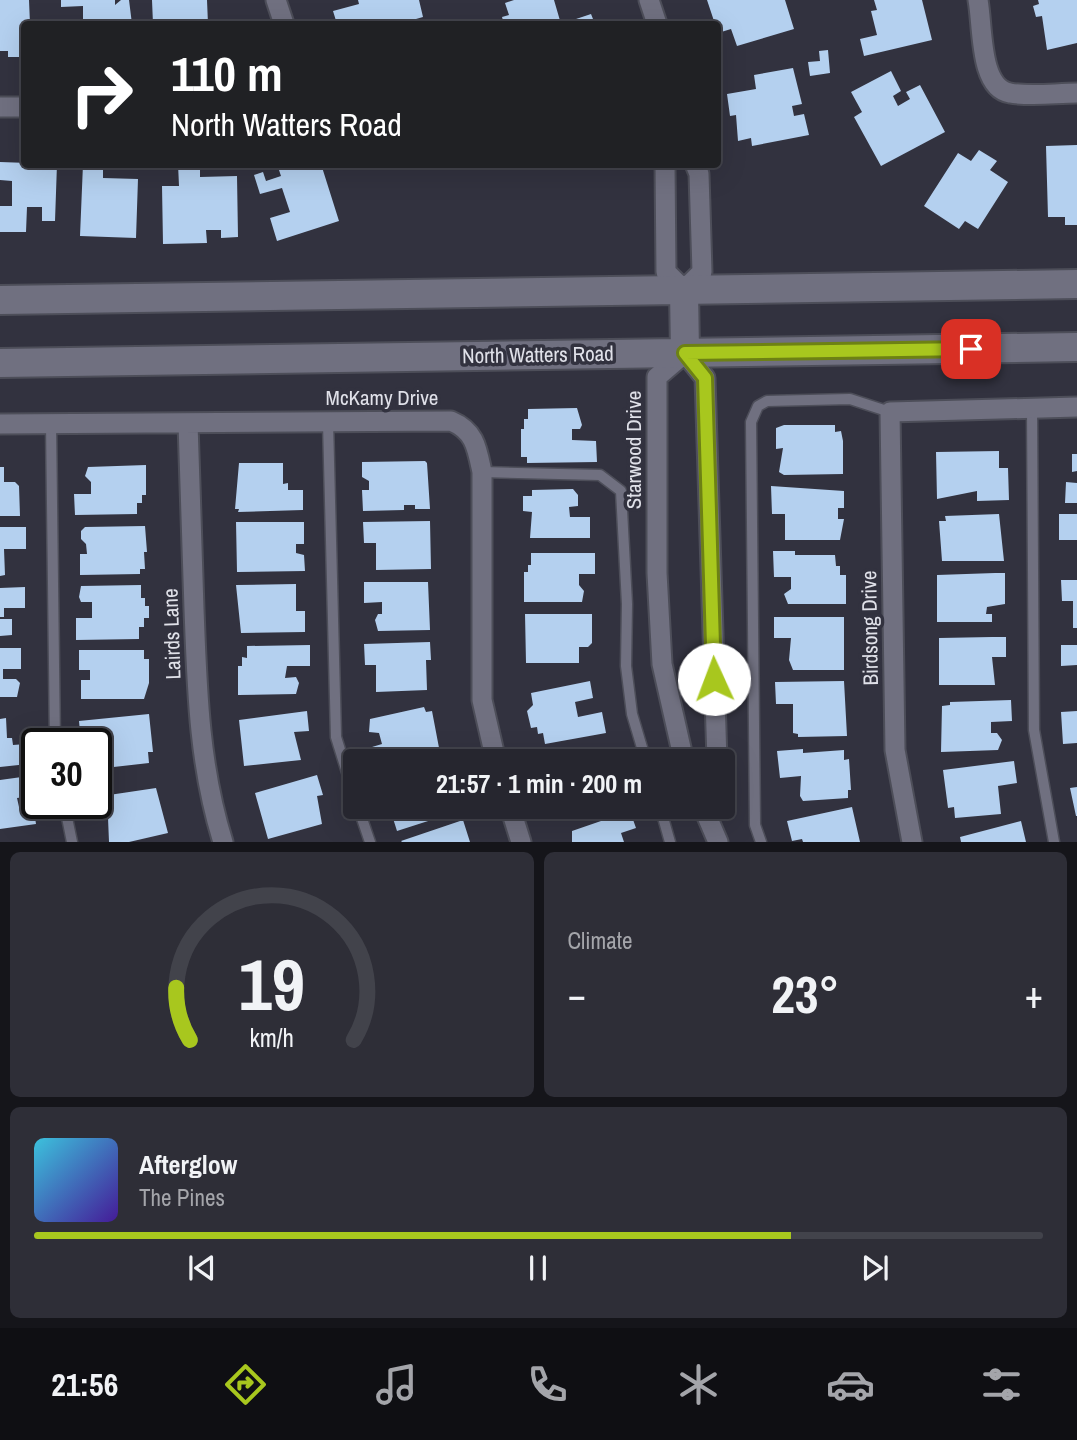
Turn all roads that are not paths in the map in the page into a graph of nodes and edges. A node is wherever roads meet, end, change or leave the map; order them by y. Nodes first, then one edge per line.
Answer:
1 (276, 0) edge
2 (649, 0) edge
3 (978, 0) edge
4 (283, 21) edge
5 (656, 21) edge
6 (1077, 93) edge
7 (0, 107) edge
8 (21, 107) edge
9 (665, 168) edge
10 (697, 168) edge
11 (1077, 284) edge
12 (684, 290) junction
13 (0, 300) edge
14 (1077, 347) edge
15 (685, 353) junction
16 (0, 363) edge
17 (1077, 407) edge
18 (1032, 408) junction
19 (890, 412) junction
20 (188, 422) junction
21 (328, 422) junction
22 (0, 424) edge
23 (51, 424) junction
24 (482, 471) junction
25 (55, 728) edge
26 (493, 749) edge
27 (642, 749) edge
28 (681, 749) edge
29 (717, 749) edge
30 (343, 760) edge
31 (67, 819) edge
32 (362, 819) edge
33 (514, 819) edge
34 (663, 819) edge
35 (708, 819) edge
36 (718, 819) edge
37 (72, 842) edge
38 (223, 842) edge
39 (370, 842) edge
40 (521, 842) edge
41 (670, 842) edge
42 (719, 842) edge
43 (761, 842) edge
44 (912, 842) edge
45 (1054, 842) edge

1 - 4 street
2 - 5 street
3 - 6 street
7 - 8 street
9 - 12 street
10 - 12 street
11 - 12 main road
12 - 13 main road
12 - 15 main road
14 - 15 main road, North Watters Road
15 - 16 main road, North Watters Road
15 - 28 street, Starwood Drive
15 - 29 street
17 - 18 street
18 - 19 street
18 - 45 lane
19 - 43 lane
19 - 44 street, Birdsong Drive
20 - 21 street, McKamy Drive
20 - 23 street, McKamy Drive
20 - 38 street, Lairds Lane
21 - 24 street, McKamy Drive
21 - 30 lane
22 - 23 street, McKamy Drive
23 - 25 lane
24 - 26 street, McKamy Drive
24 - 27 lane
31 - 37 lane
32 - 39 lane
33 - 40 street
34 - 41 lane
35 - 42 street
36 - 42 street

